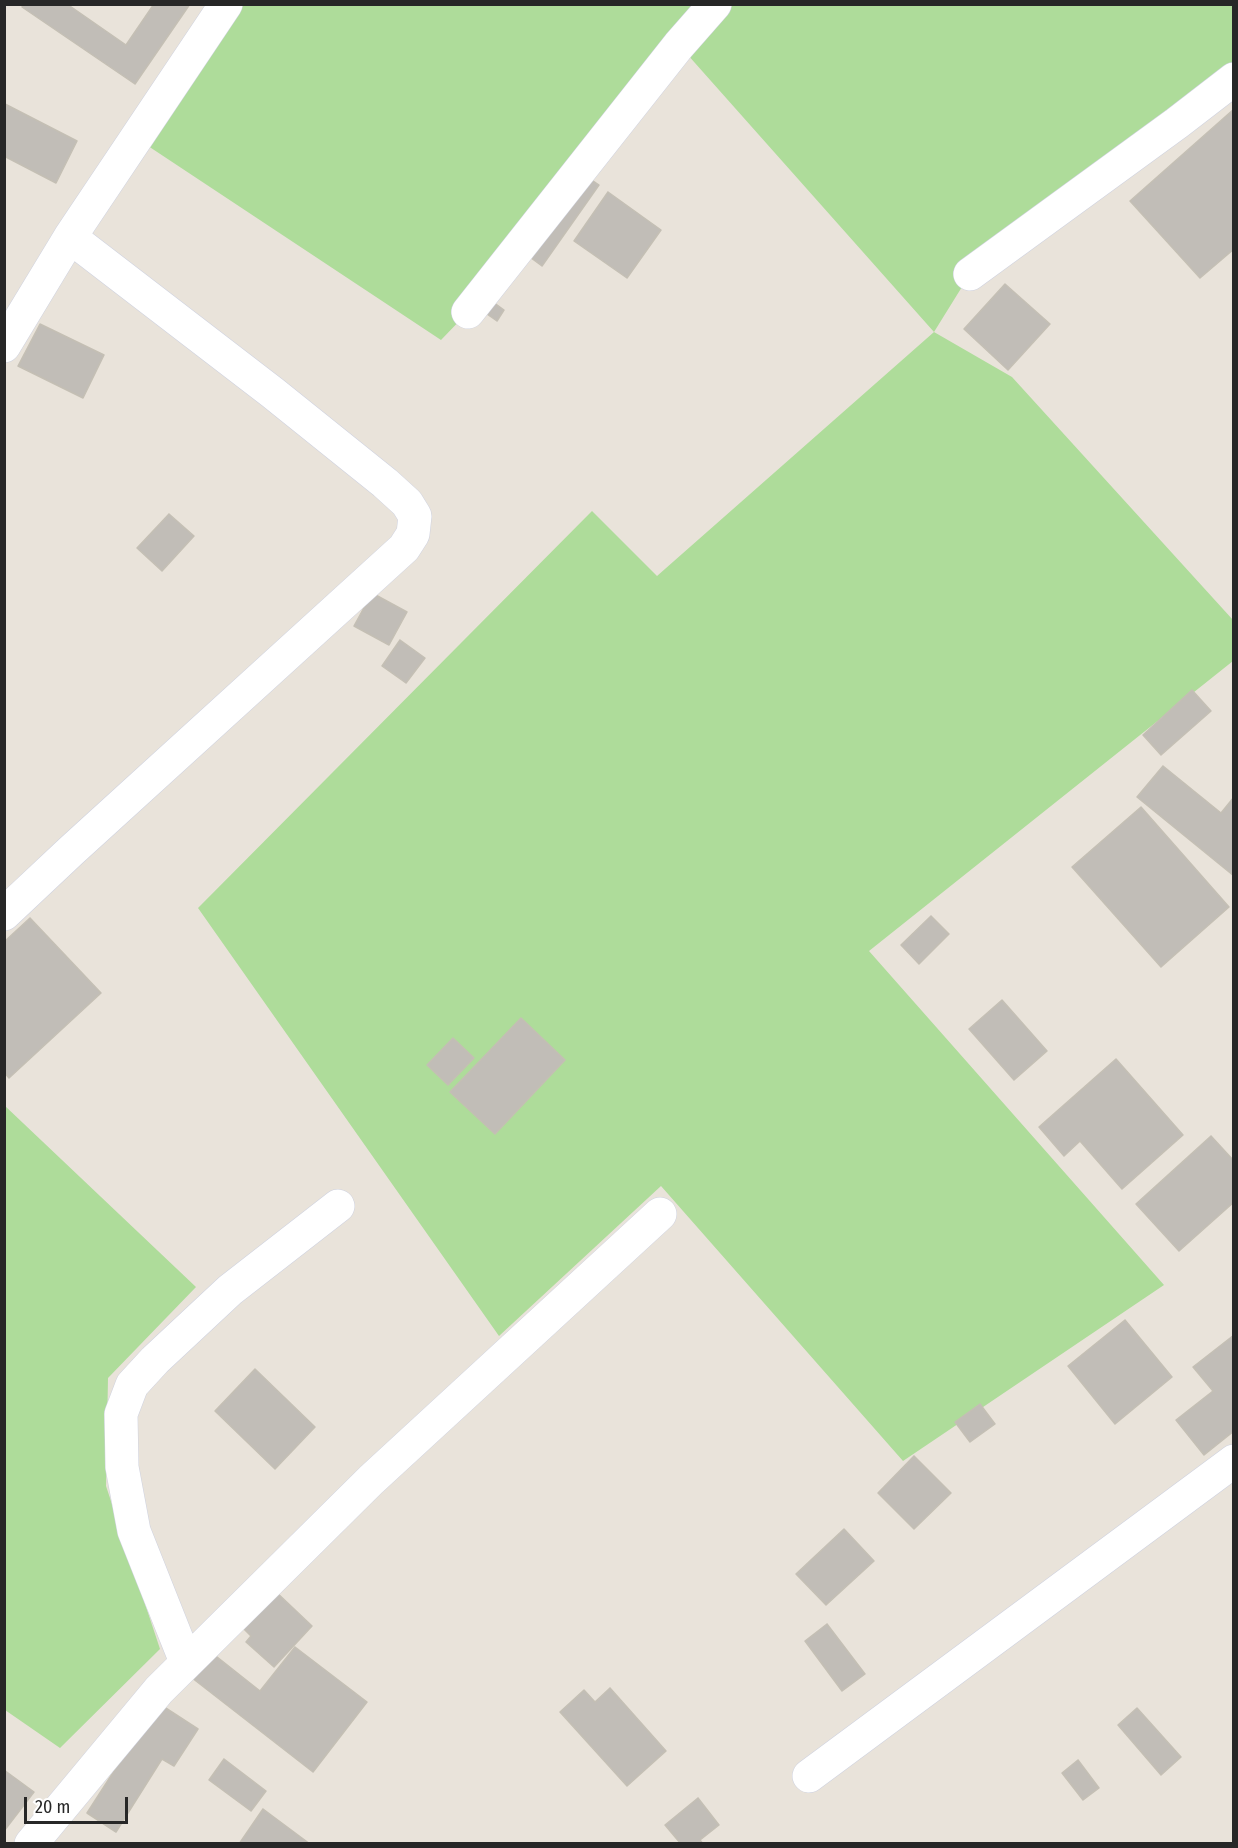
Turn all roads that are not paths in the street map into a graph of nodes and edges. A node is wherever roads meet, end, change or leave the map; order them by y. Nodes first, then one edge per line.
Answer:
1 (225, 4) edge
2 (715, 4) edge
3 (1233, 79) edge
4 (70, 237) junction
5 (970, 274) dead end
6 (468, 312) dead end
7 (4, 346) edge
8 (4, 914) edge
9 (338, 1206) dead end
10 (660, 1214) dead end
11 (1233, 1461) edge
12 (186, 1662) junction
13 (809, 1776) dead end
14 (31, 1844) edge

1 - 4 street
2 - 6 street
3 - 5 street
4 - 7 street
4 - 8 street
9 - 12 street
10 - 12 street
11 - 13 street
12 - 14 street

